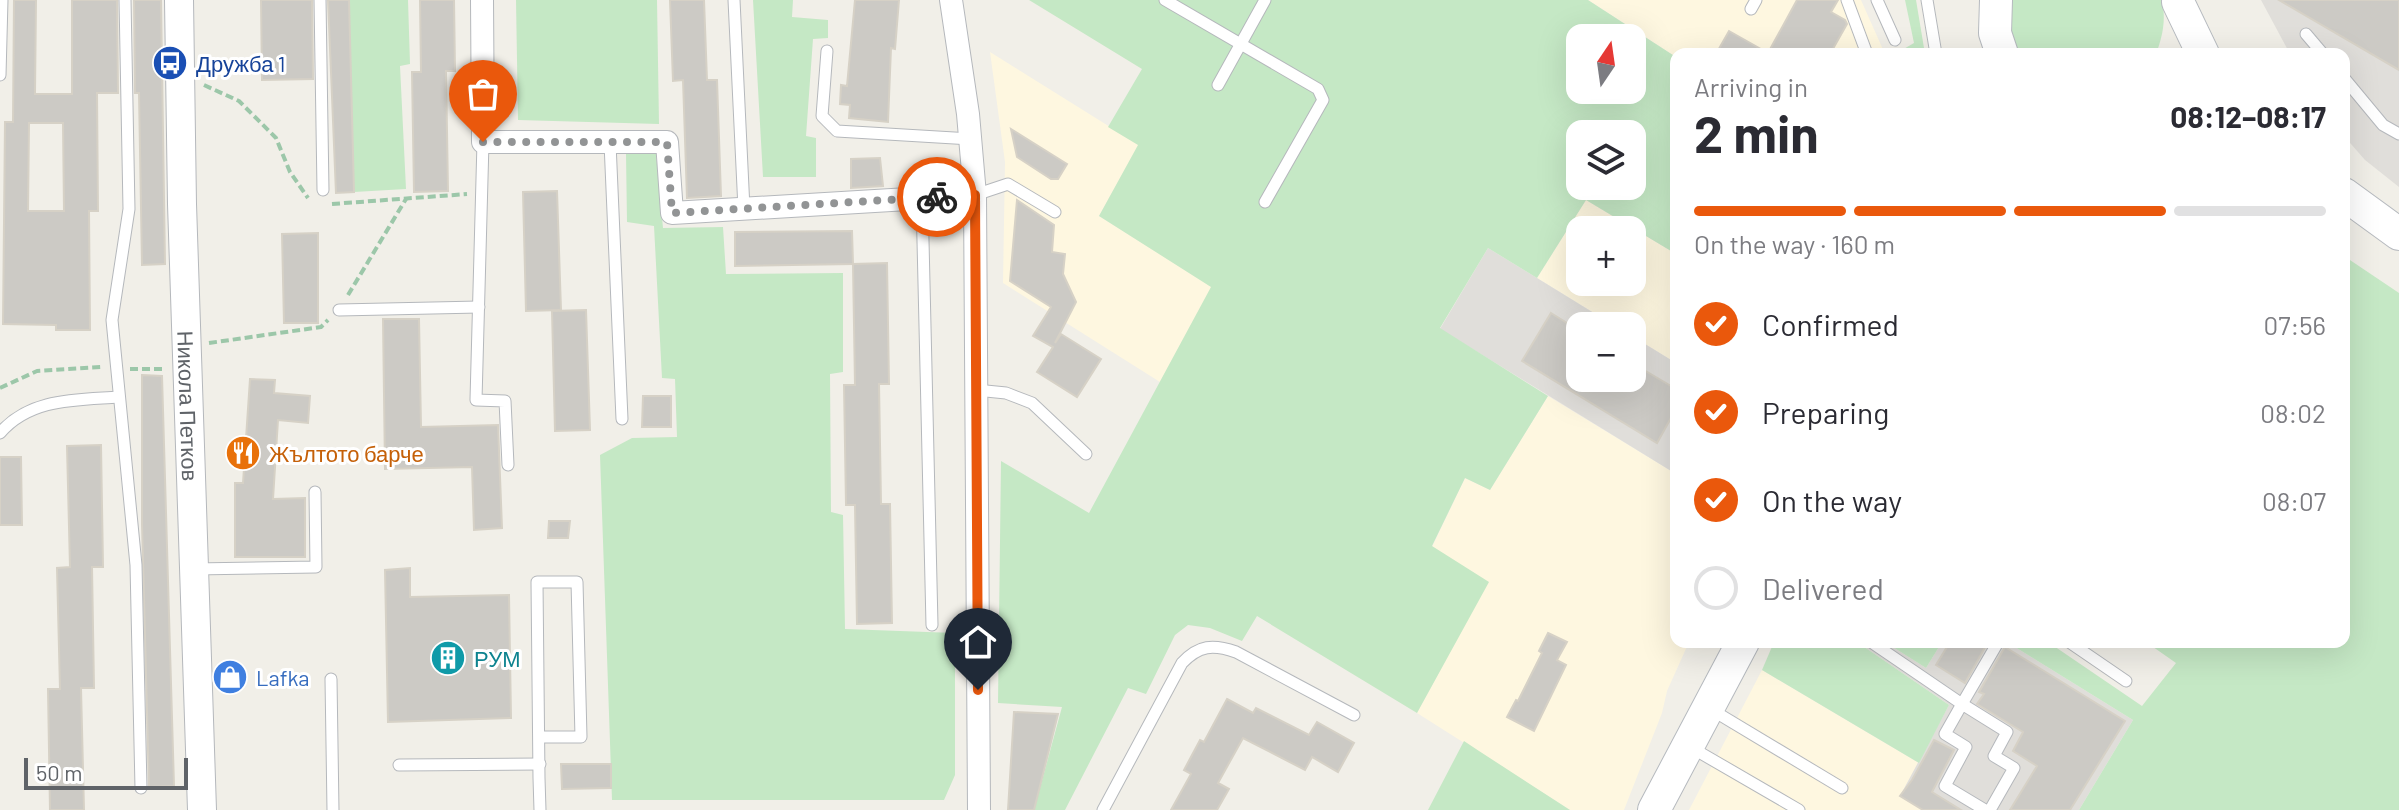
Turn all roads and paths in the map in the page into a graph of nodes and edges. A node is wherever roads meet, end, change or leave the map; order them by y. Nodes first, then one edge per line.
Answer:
1 (2, 0) edge
2 (125, 0) edge
3 (179, 0) edge
4 (320, 0) edge
5 (482, 0) edge
6 (734, 0) edge
7 (951, 0) edge
8 (1165, 0) edge
9 (1265, 0) edge
10 (1847, 0) edge
11 (1877, 0) edge
12 (1927, 0) edge
13 (2178, 1) edge
14 (2306, 34) dead end
15 (1895, 40) dead end
16 (1240, 45) junction
17 (1865, 48) edge
18 (1935, 48) edge
19 (2173, 48) edge
20 (2200, 48) edge
21 (2318, 48) edge
22 (827, 51) dead end
23 (0, 75) edge
24 (1218, 85) dead end
25 (2350, 85) edge
26 (2399, 134) edge
27 (971, 139) junction
28 (483, 142) junction
29 (610, 143) junction
30 (323, 190) dead end
31 (975, 195) junction
32 (922, 198) junction
33 (2350, 198) edge
34 (406, 199) dead end
35 (1265, 202) dead end
36 (744, 209) junction
37 (1055, 212) dead end
38 (2399, 234) edge
39 (479, 307) junction
40 (339, 310) junction
41 (187, 358) junction
42 (117, 368) junction
43 (0, 388) edge
44 (976, 390) junction
45 (118, 397) junction
46 (622, 419) dead end
47 (0, 433) edge
48 (1086, 454) dead end
49 (508, 465) dead end
50 (315, 492) dead end
51 (194, 569) junction
52 (932, 625) dead end
53 (1740, 648) edge
54 (1880, 648) edge
55 (1995, 648) edge
56 (2078, 648) edge
57 (331, 679) dead end
58 (2126, 681) dead end
59 (1962, 704) junction
60 (1708, 707) junction
61 (1354, 715) dead end
62 (539, 737) junction
63 (1688, 745) junction
64 (540, 764) junction
65 (399, 765) dead end
66 (141, 788) dead end
67 (1842, 788) dead end
68 (202, 810) edge
69 (333, 810) edge
70 (540, 810) edge
71 (979, 810) edge
72 (1103, 810) edge
73 (1654, 810) edge
74 (1799, 810) edge
75 (1987, 810) edge

1 - 23 lane
2 - 42 lane
3 - 41 street, Никола Петков
4 - 30 lane
5 - 28 street
6 - 36 lane
7 - 27 street
8 - 16 lane
9 - 16 lane
10 - 17 lane
11 - 15 lane
12 - 18 lane
13 - 19 main road
13 - 20 main road
14 - 21 lane
16 - 24 lane
16 - 35 lane
22 - 27 lane
25 - 26 lane
27 - 31 street
28 - 29 street
28 - 39 lane
29 - 36 street
29 - 46 lane
31 - 32 street
31 - 37 lane
31 - 44 street
32 - 36 street
32 - 52 lane
33 - 38 main road
34 - 40 path
39 - 40 lane
39 - 49 lane
40 - 41 path
41 - 42 path
41 - 51 street, Никола Петков
42 - 43 path
42 - 45 lane
44 - 48 lane
44 - 71 street
45 - 47 lane
45 - 66 lane
50 - 51 lane
51 - 68 street, Никола Петков
53 - 60 main road
54 - 59 lane
55 - 59 lane
56 - 58 lane
57 - 69 lane
59 - 75 lane
59 - 75 lane
60 - 63 main road
60 - 67 lane
61 - 72 lane
62 - 62 lane
62 - 64 lane
63 - 73 main road
63 - 74 lane
64 - 65 lane
64 - 70 lane

